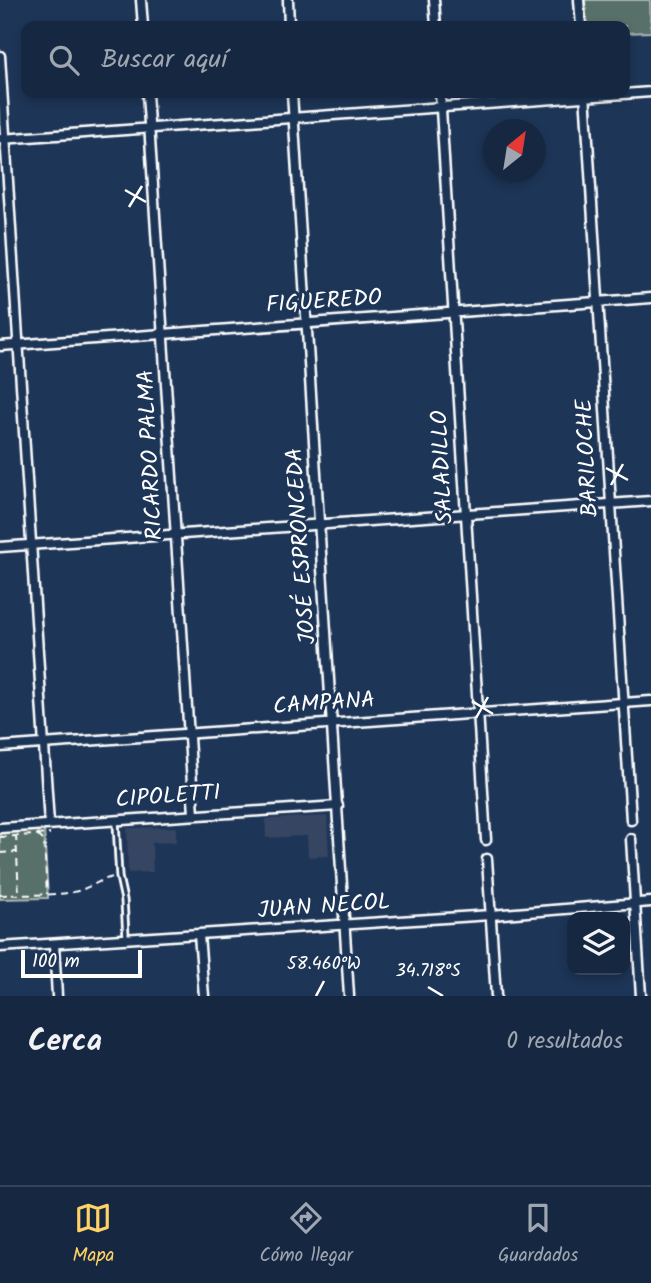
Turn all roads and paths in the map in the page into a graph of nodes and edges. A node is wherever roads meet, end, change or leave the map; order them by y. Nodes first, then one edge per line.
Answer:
1 (141, 0) edge
2 (288, 0) edge
3 (434, 0) edge
4 (579, 0) edge
5 (143, 21) edge
6 (289, 21) edge
7 (436, 21) edge
8 (581, 21) edge
9 (0, 56) edge
10 (651, 92) edge
11 (630, 93) edge
12 (146, 98) edge
13 (292, 98) edge
14 (440, 98) edge
15 (546, 98) edge
16 (585, 98) edge
17 (441, 106) junction
18 (294, 118) junction
19 (149, 129) junction
20 (2, 139) edge
21 (651, 298) edge
22 (598, 302) junction
23 (453, 311) junction
24 (306, 323) junction
25 (163, 334) junction
26 (19, 344) junction
27 (0, 346) edge
28 (651, 500) edge
29 (610, 503) junction
30 (465, 513) junction
31 (321, 524) junction
32 (175, 534) junction
33 (30, 545) junction
34 (0, 547) edge
35 (651, 701) edge
36 (623, 703) junction
37 (478, 713) junction
38 (333, 723) junction
39 (189, 733) junction
40 (44, 744) junction
41 (0, 747) edge
42 (338, 806) junction
43 (194, 814) junction
44 (116, 820) junction
45 (631, 820) dead end
46 (49, 824) junction
47 (0, 828) edge
48 (16, 831) junction
49 (50, 834) dead end
50 (38, 835) junction
51 (0, 837) edge
52 (631, 839) dead end
53 (486, 840) dead end
54 (17, 852) junction
55 (0, 853) edge
56 (487, 859) dead end
57 (119, 877) junction
58 (47, 894) junction
59 (0, 895) edge
60 (19, 895) junction
61 (651, 902) edge
62 (635, 903) junction
63 (491, 915) junction
64 (345, 925) junction
65 (199, 935) junction
66 (126, 938) junction
67 (54, 944) junction
68 (0, 947) edge
69 (57, 996) edge
70 (204, 996) edge
71 (349, 996) edge
72 (496, 996) edge
73 (641, 996) edge

1 - 5 street
2 - 6 street
3 - 7 street
4 - 8 street
9 - 20 street
10 - 11 street
12 - 19 street, RICARDO PALMA
13 - 18 street, JOSÉ ESPRONCEDA
14 - 17 street, SALADILLO
15 - 17 street
16 - 22 street, BARILOCHE
17 - 18 street
17 - 23 street, SALADILLO
18 - 19 street
18 - 24 street, JOSÉ ESPRONCEDA
19 - 20 street
19 - 25 street, RICARDO PALMA
20 - 26 street
21 - 22 street, FIGUEREDO
22 - 23 street, FIGUEREDO
22 - 29 street, BARILOCHE
23 - 24 street, FIGUEREDO
23 - 30 street, SALADILLO
24 - 25 street, FIGUEREDO
24 - 31 street, JOSÉ ESPRONCEDA
25 - 26 street, FIGUEREDO
25 - 32 street, RICARDO PALMA
26 - 27 street, FIGUEREDO
26 - 33 street
28 - 29 street
29 - 30 street
29 - 36 street, BARILOCHE
30 - 31 street
30 - 37 street, SALADILLO
31 - 32 street
31 - 38 street, JOSÉ ESPRONCEDA
32 - 33 street
32 - 39 street, RICARDO PALMA
33 - 34 street
33 - 40 street
35 - 36 street, CAMPANA
36 - 37 street, CAMPANA
36 - 45 street, BARILOCHE
37 - 38 street, CAMPANA
37 - 53 street, SALADILLO
38 - 39 street, CAMPANA
38 - 42 street, JOSÉ ESPRONCEDA
39 - 40 street, CAMPANA
39 - 43 street, RICARDO PALMA
40 - 41 street, CAMPANA
40 - 46 street
42 - 43 street, CIPOLETTI
42 - 64 street, JOSÉ ESPRONCEDA
43 - 44 street, CIPOLETTI
44 - 46 street, CIPOLETTI
44 - 57 lane
46 - 48 street, CIPOLETTI
47 - 48 street, CIPOLETTI
48 - 50 path
48 - 51 path
48 - 54 path
49 - 50 path
50 - 58 path
52 - 62 street
54 - 55 path
54 - 60 path
56 - 63 street
57 - 58 path
57 - 66 lane
58 - 60 path
59 - 60 path
61 - 62 street, JUAN NECOL
62 - 63 street, JUAN NECOL
62 - 73 street
63 - 64 street, JUAN NECOL
63 - 72 street
64 - 65 street, JUAN NECOL
64 - 71 street, JOSÉ ESPRONCEDA
65 - 66 street, JUAN NECOL
65 - 70 street
66 - 67 street, JUAN NECOL
67 - 68 street, JUAN NECOL
67 - 69 street

